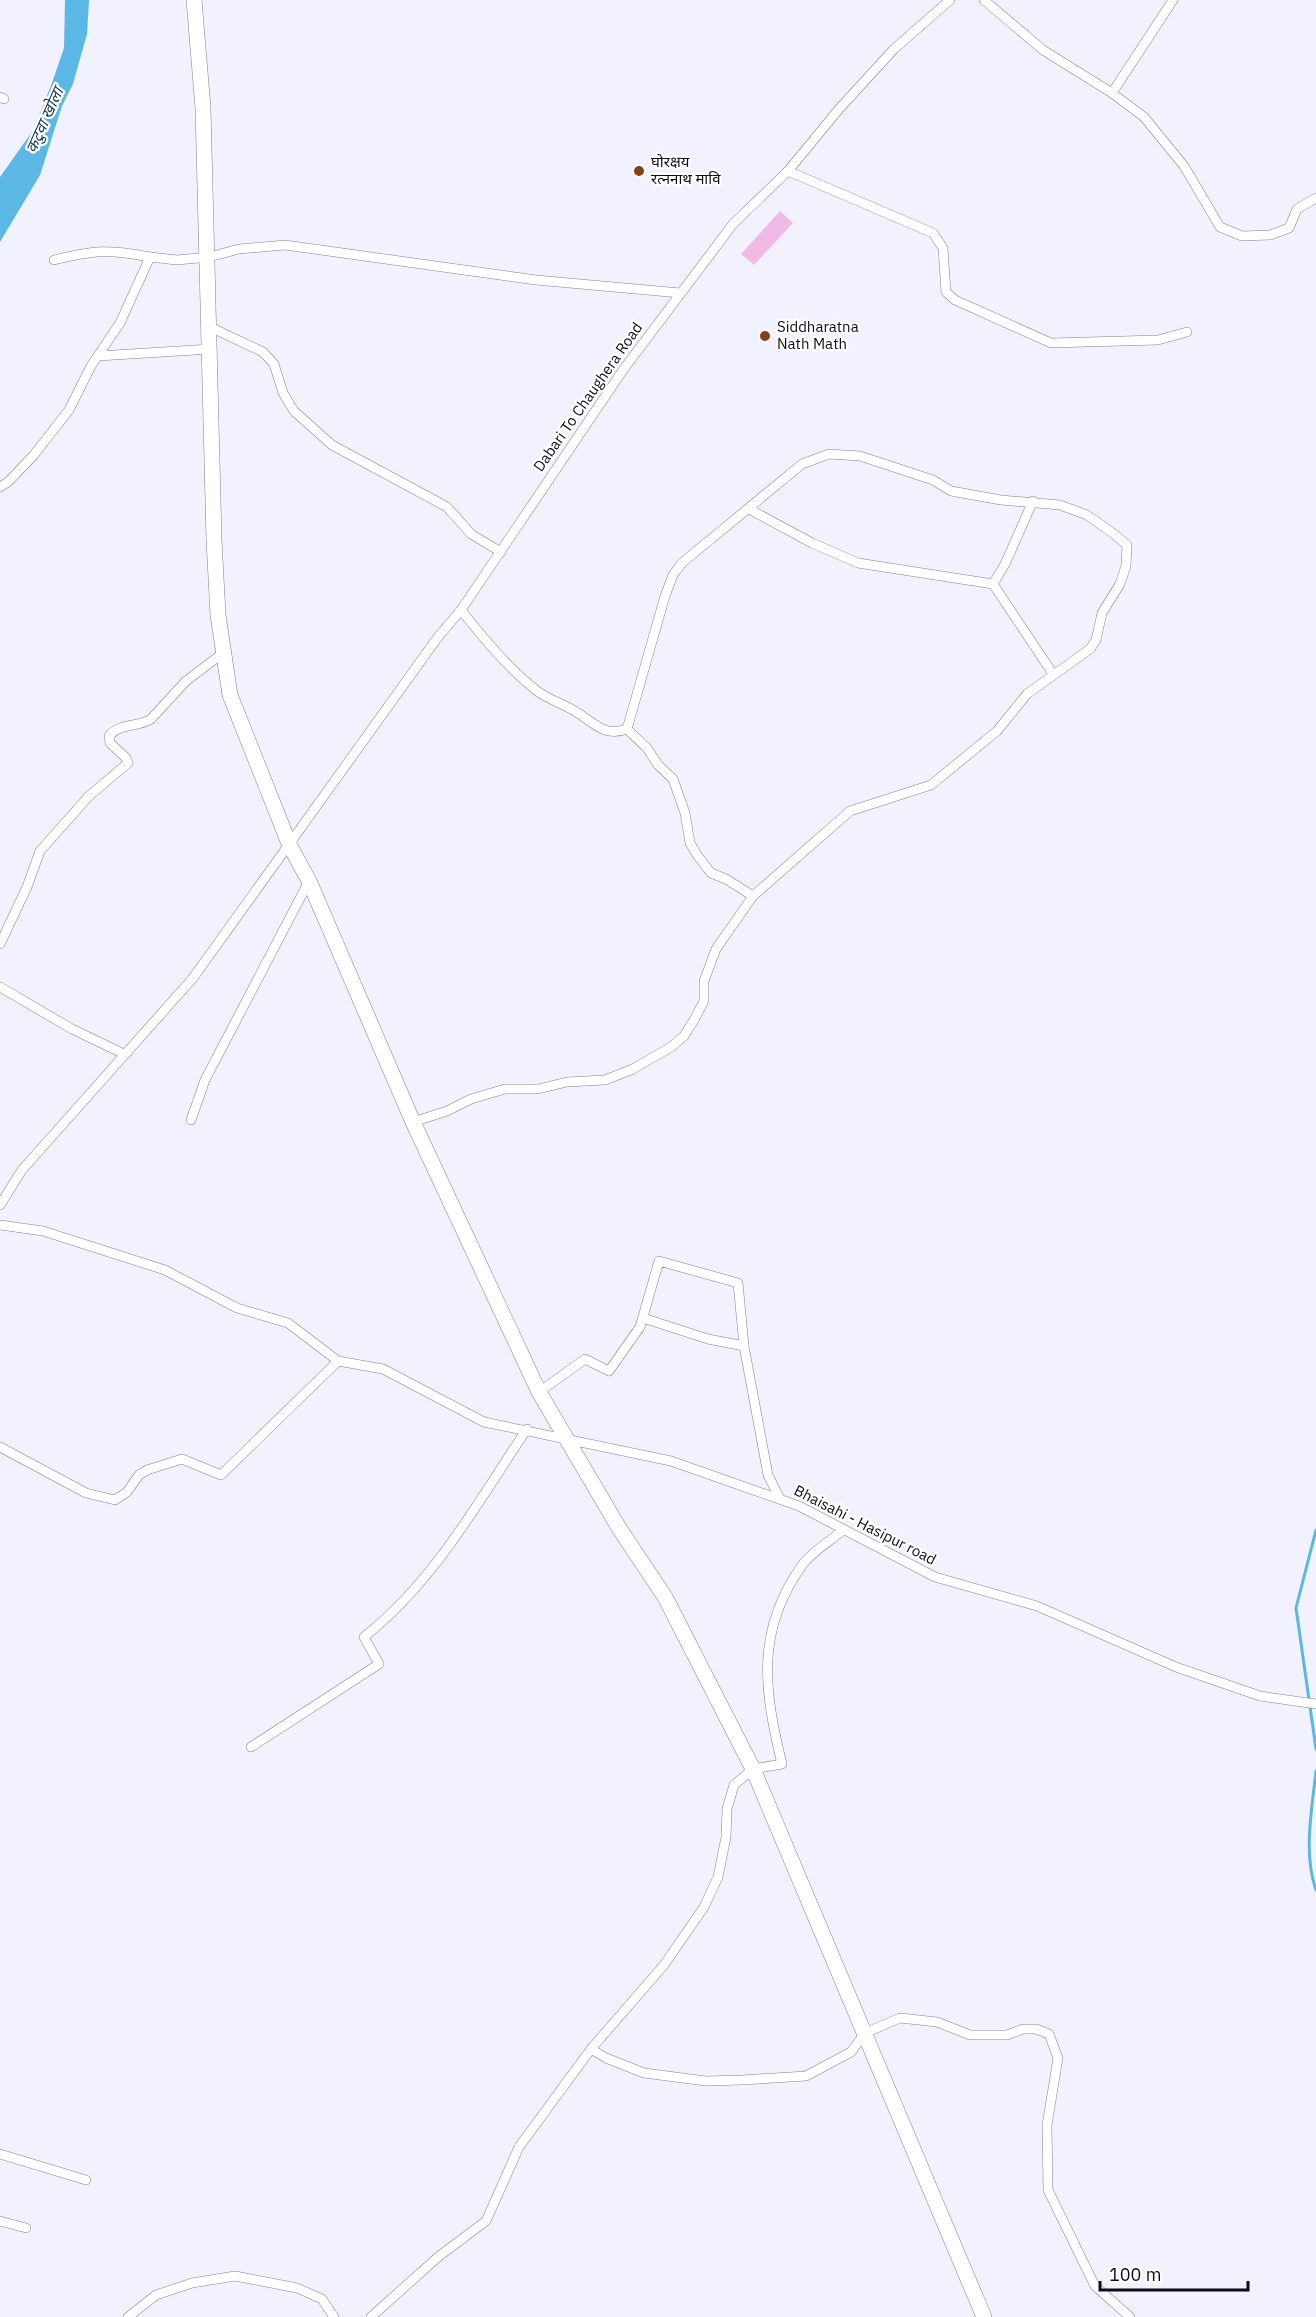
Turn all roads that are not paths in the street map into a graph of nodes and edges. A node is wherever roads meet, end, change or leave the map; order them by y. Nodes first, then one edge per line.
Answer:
1 (194, 0) edge
2 (950, 0) edge
3 (984, 0) edge
4 (1173, 0) edge
5 (1113, 93) junction
6 (788, 171) junction
7 (1316, 198) edge
8 (150, 257) junction
9 (209, 257) junction
10 (54, 260) dead end
11 (680, 293) junction
12 (210, 327) junction
13 (1187, 332) dead end
14 (211, 349) junction
15 (98, 356) junction
16 (0, 487) edge
17 (1033, 501) junction
18 (749, 509) junction
19 (501, 552) junction
20 (993, 584) junction
21 (461, 610) junction
22 (223, 653) junction
23 (1053, 674) junction
24 (627, 729) junction
25 (290, 846) junction
26 (309, 881) junction
27 (753, 896) junction
28 (0, 944) edge
29 (0, 987) edge
30 (124, 1054) junction
31 (191, 1120) dead end
32 (412, 1122) junction
33 (0, 1205) edge
34 (0, 1225) edge
35 (643, 1318) junction
36 (744, 1346) junction
37 (338, 1361) junction
38 (539, 1392) junction
39 (527, 1429) junction
40 (567, 1440) junction
41 (0, 1447) edge
42 (780, 1499) junction
43 (842, 1531) junction
44 (1316, 1704) edge
45 (251, 1747) dead end
46 (753, 1769) junction
47 (866, 2033) junction
48 (591, 2049) junction
49 (0, 2154) edge
50 (86, 2180) dead end
51 (0, 2221) edge
52 (26, 2228) dead end
53 (128, 2317) edge
54 (334, 2317) edge
55 (371, 2317) edge
56 (984, 2317) edge
57 (1130, 2317) edge

1 - 9 main road
2 - 6 street, Dabari To Chaughera Road
3 - 5 street
4 - 5 street
5 - 7 street
6 - 11 street, Dabari To Chaughera Road
6 - 13 street
8 - 9 street
8 - 10 street
8 - 15 street
9 - 11 street
9 - 12 main road
11 - 19 street, Dabari To Chaughera Road
12 - 14 main road
12 - 19 street
14 - 15 street
14 - 22 main road
15 - 16 street
17 - 18 street
17 - 20 street
17 - 23 street
18 - 20 street
18 - 24 street
19 - 21 street, Dabari To Chaughera Road
20 - 23 street
21 - 24 street
21 - 25 street, Dabari To Chaughera Road
22 - 25 main road
22 - 28 street
23 - 27 street
24 - 27 street
25 - 26 main road
25 - 30 street, Dabari To Chaughera Road
26 - 31 street
26 - 32 main road
27 - 32 street
29 - 30 street
30 - 33 street, Dabari To Chaughera Road
32 - 38 main road
34 - 37 street
35 - 36 street
35 - 36 street
35 - 38 street
36 - 42 street
37 - 39 street, Bhaisahi - Hasipur road
37 - 41 street
38 - 40 main road
39 - 40 street, Bhaisahi - Hasipur road
39 - 45 street
40 - 42 street, Bhaisahi - Hasipur road
40 - 46 main road
42 - 43 street, Bhaisahi - Hasipur road
43 - 44 street, Bhaisahi - Hasipur road
43 - 46 street
46 - 47 main road
46 - 48 street
47 - 48 street
47 - 56 main road
47 - 57 street
48 - 55 street
49 - 50 street
51 - 52 street
53 - 54 street

